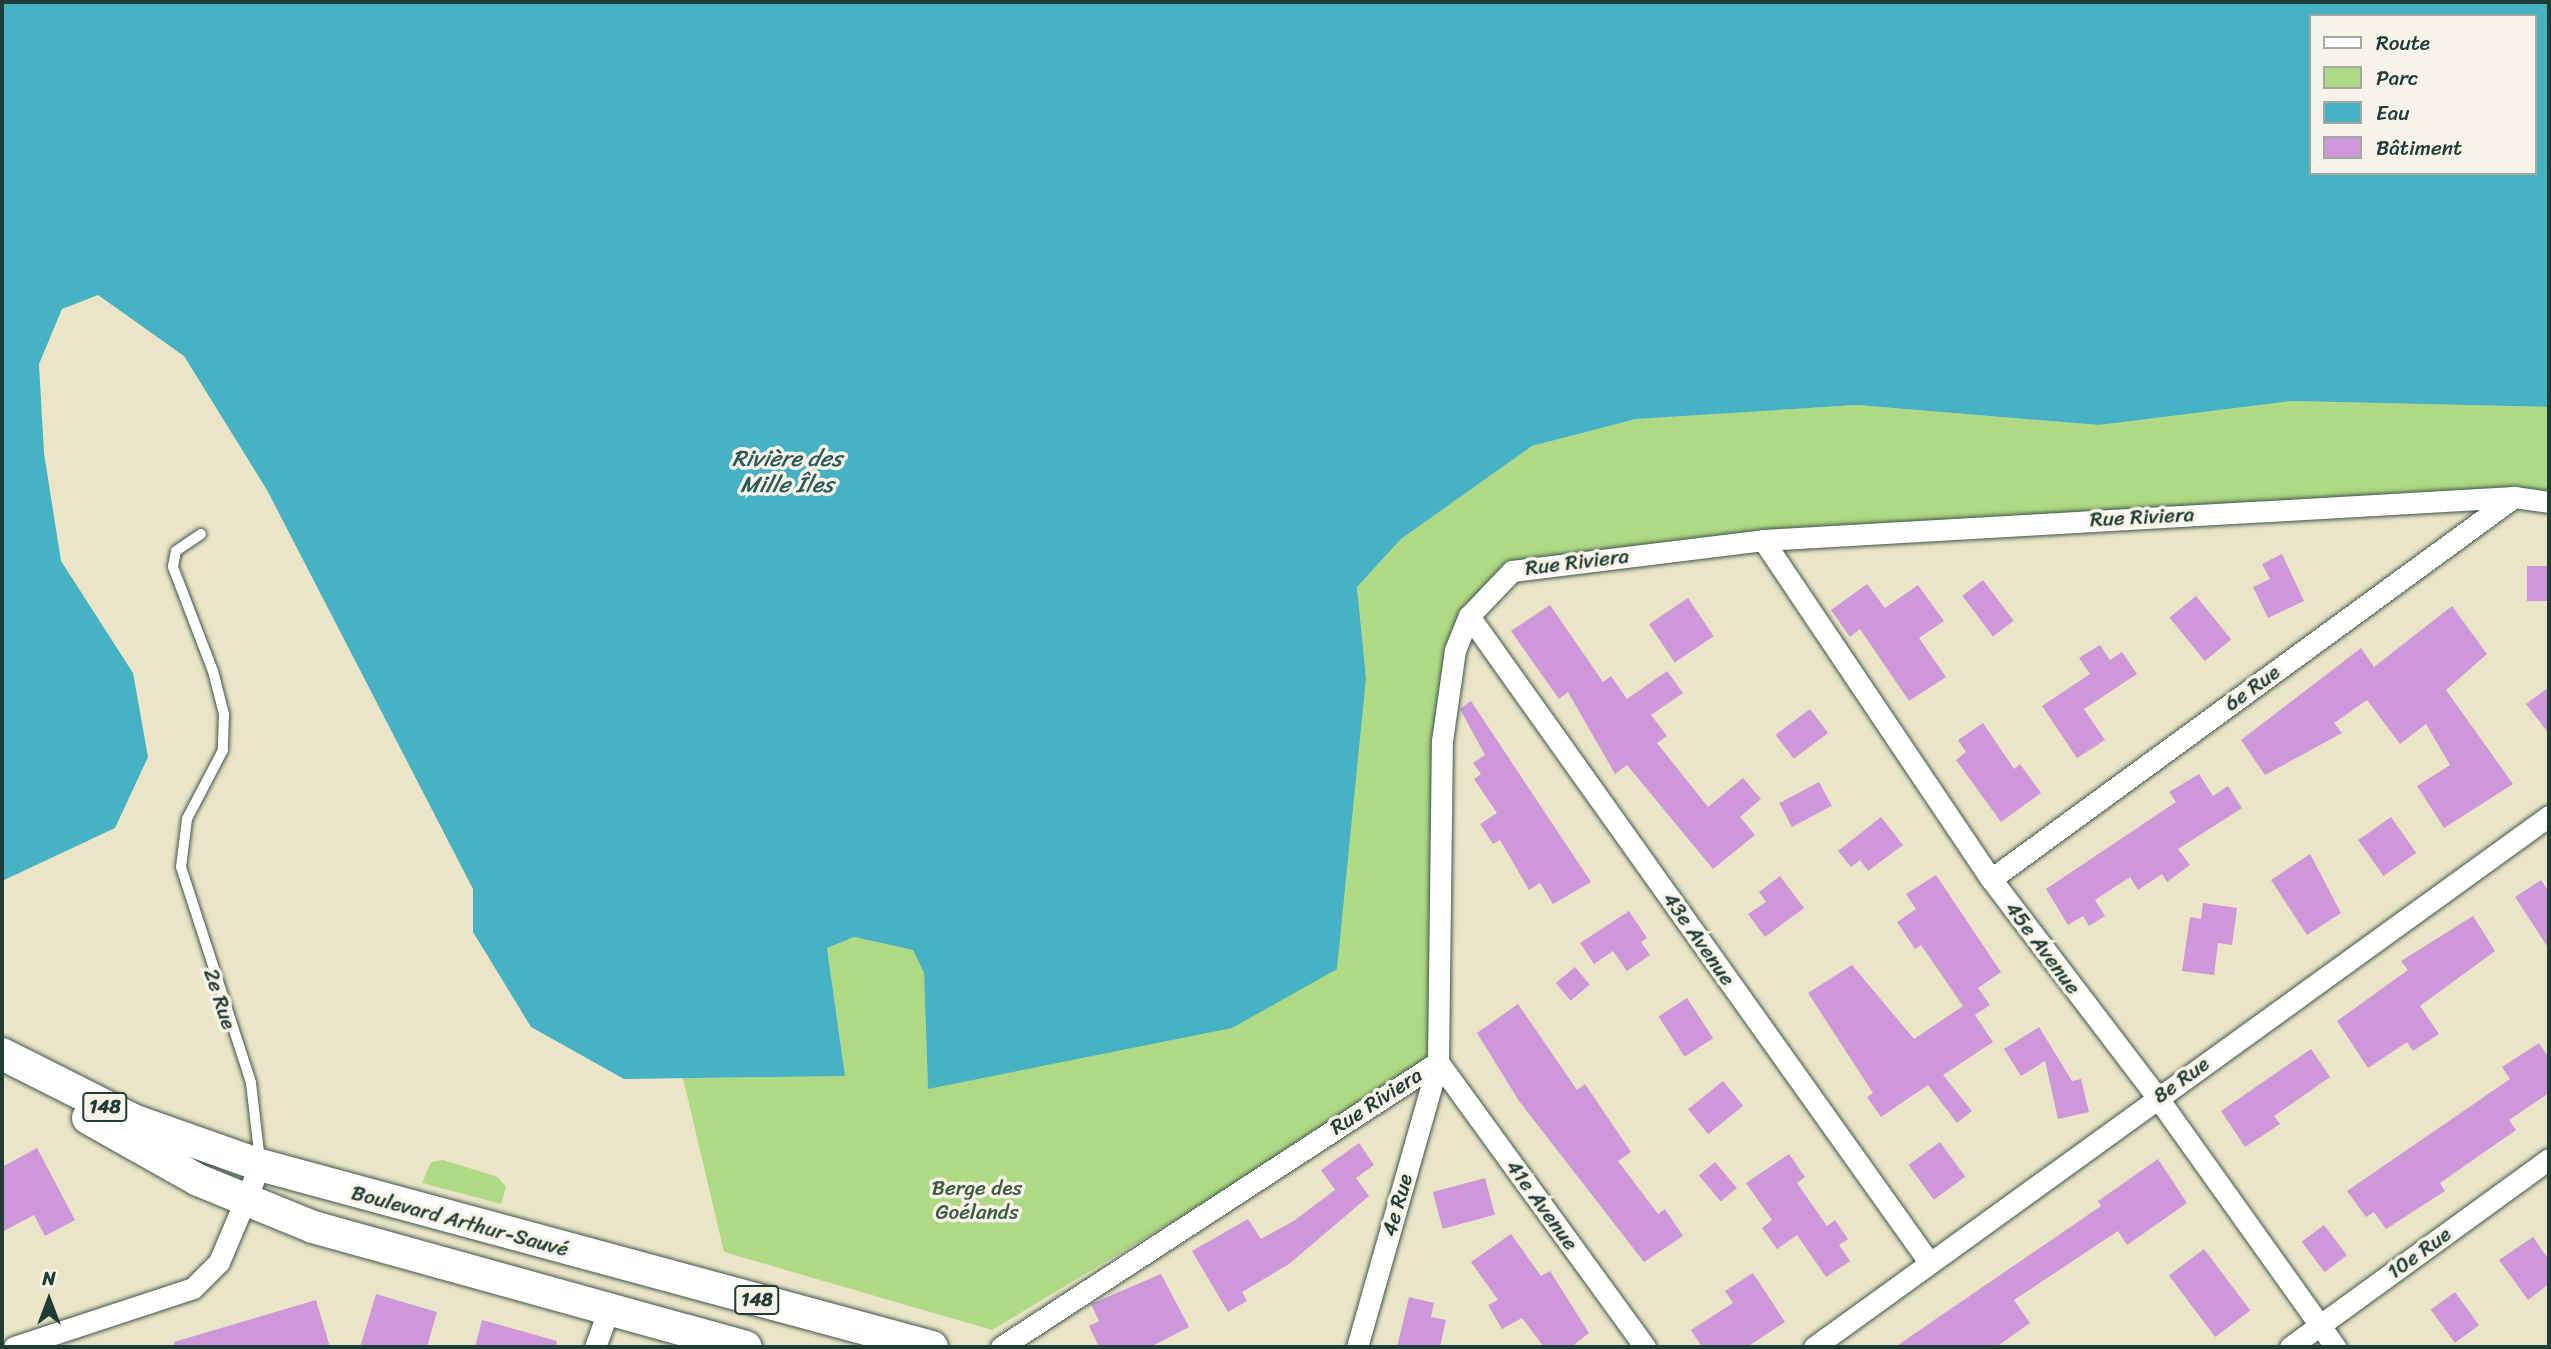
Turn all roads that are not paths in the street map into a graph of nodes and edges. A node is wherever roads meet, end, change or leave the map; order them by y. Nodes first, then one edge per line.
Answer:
1 (2514, 497) junction
2 (2549, 502) edge
3 (201, 534) dead end
4 (1763, 540) junction
5 (1469, 616) junction
6 (2549, 816) edge
7 (1991, 879) junction
8 (2, 1055) edge
9 (1438, 1062) junction
10 (2157, 1097) junction
11 (2549, 1159) edge
12 (260, 1165) junction
13 (246, 1202) junction
14 (1929, 1262) junction
15 (608, 1311) junction
16 (2319, 1326) junction
17 (14, 1347) edge
18 (595, 1347) edge
19 (746, 1347) edge
20 (932, 1347) edge
21 (1001, 1347) edge
22 (1357, 1347) edge
23 (1645, 1347) edge
24 (1814, 1347) edge
25 (2290, 1347) edge
26 (2335, 1347) edge

1 - 2 street, Rue Riviera
1 - 4 street, Rue Riviera
1 - 7 street, 6e Rue
3 - 12 lane, 2e Rue
4 - 5 street, Rue Riviera
4 - 7 street, 45e Avenue
5 - 9 street, Rue Riviera
5 - 14 street, 43e Avenue
6 - 10 street, 8e Rue
7 - 10 street, 45e Avenue
8 - 12 main road, Boulevard Arthur-Sauvé / 148
8 - 13 main road, Boulevard Arthur-Sauvé / 148
9 - 21 street, Rue Riviera
9 - 22 street, 4e Rue
9 - 23 street, 41e Avenue
10 - 14 street, 8e Rue
10 - 16 street, 45e Avenue
11 - 16 street, 10e Rue
12 - 13 street, 2e Rue
12 - 20 main road, Boulevard Arthur-Sauvé / 148
13 - 15 main road, Boulevard Arthur-Sauvé / 148
13 - 17 street, 2e Rue
14 - 24 street, 8e Rue
15 - 18 street
15 - 19 main road, Boulevard Arthur-Sauvé / 148
16 - 25 street, 10e Rue
16 - 26 street, 45e Avenue

